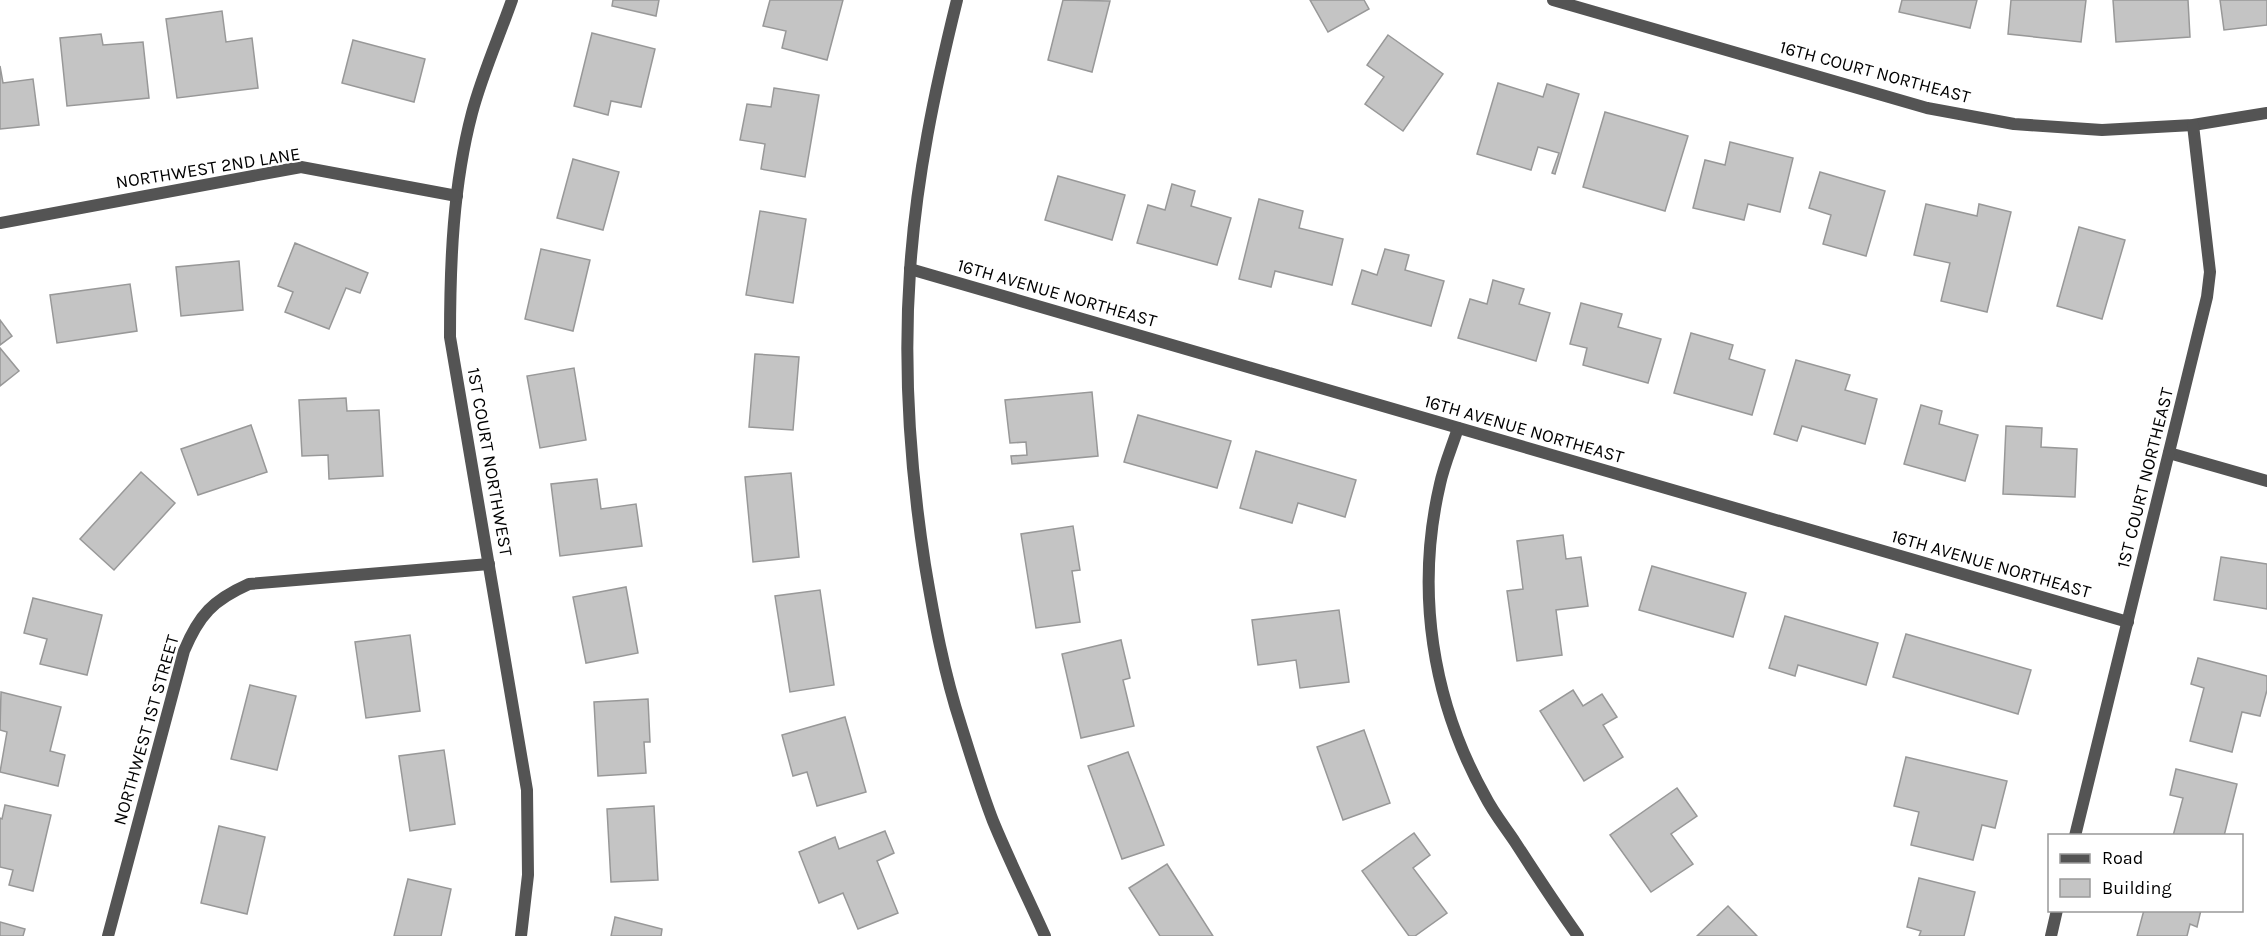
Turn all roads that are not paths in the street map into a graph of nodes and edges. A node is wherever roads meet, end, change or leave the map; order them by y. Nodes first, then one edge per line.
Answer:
1 (512, 0) edge
2 (957, 0) edge
3 (1553, 0) edge
4 (2267, 113) edge
5 (2193, 125) junction
6 (457, 196) junction
7 (0, 222) edge
8 (910, 270) junction
9 (1458, 428) junction
10 (2169, 453) junction
11 (2267, 481) edge
12 (489, 564) junction
13 (2128, 622) junction
14 (2075, 834) edge
15 (2057, 912) edge
16 (108, 936) edge
17 (521, 936) edge
18 (1045, 936) edge
19 (1578, 936) edge
20 (2051, 936) edge

1 - 6 street, 1ST COURT NORTHWEST
2 - 8 street
3 - 5 street, 16TH COURT NORTHEAST
4 - 5 street, 16TH COURT NORTHEAST
5 - 10 street, 1ST COURT NORTHEAST
6 - 7 street, NORTHWEST 2ND LANE
6 - 12 street, 1ST COURT NORTHWEST
8 - 9 street, 16TH AVENUE NORTHEAST
8 - 18 street
9 - 13 street, 16TH AVENUE NORTHEAST
9 - 19 street
10 - 11 street
10 - 13 street, 1ST COURT NORTHEAST
12 - 16 street, NORTHWEST 1ST STREET
12 - 17 street, 1ST COURT NORTHWEST
13 - 14 street, 1ST COURT NORTHEAST
15 - 20 street

